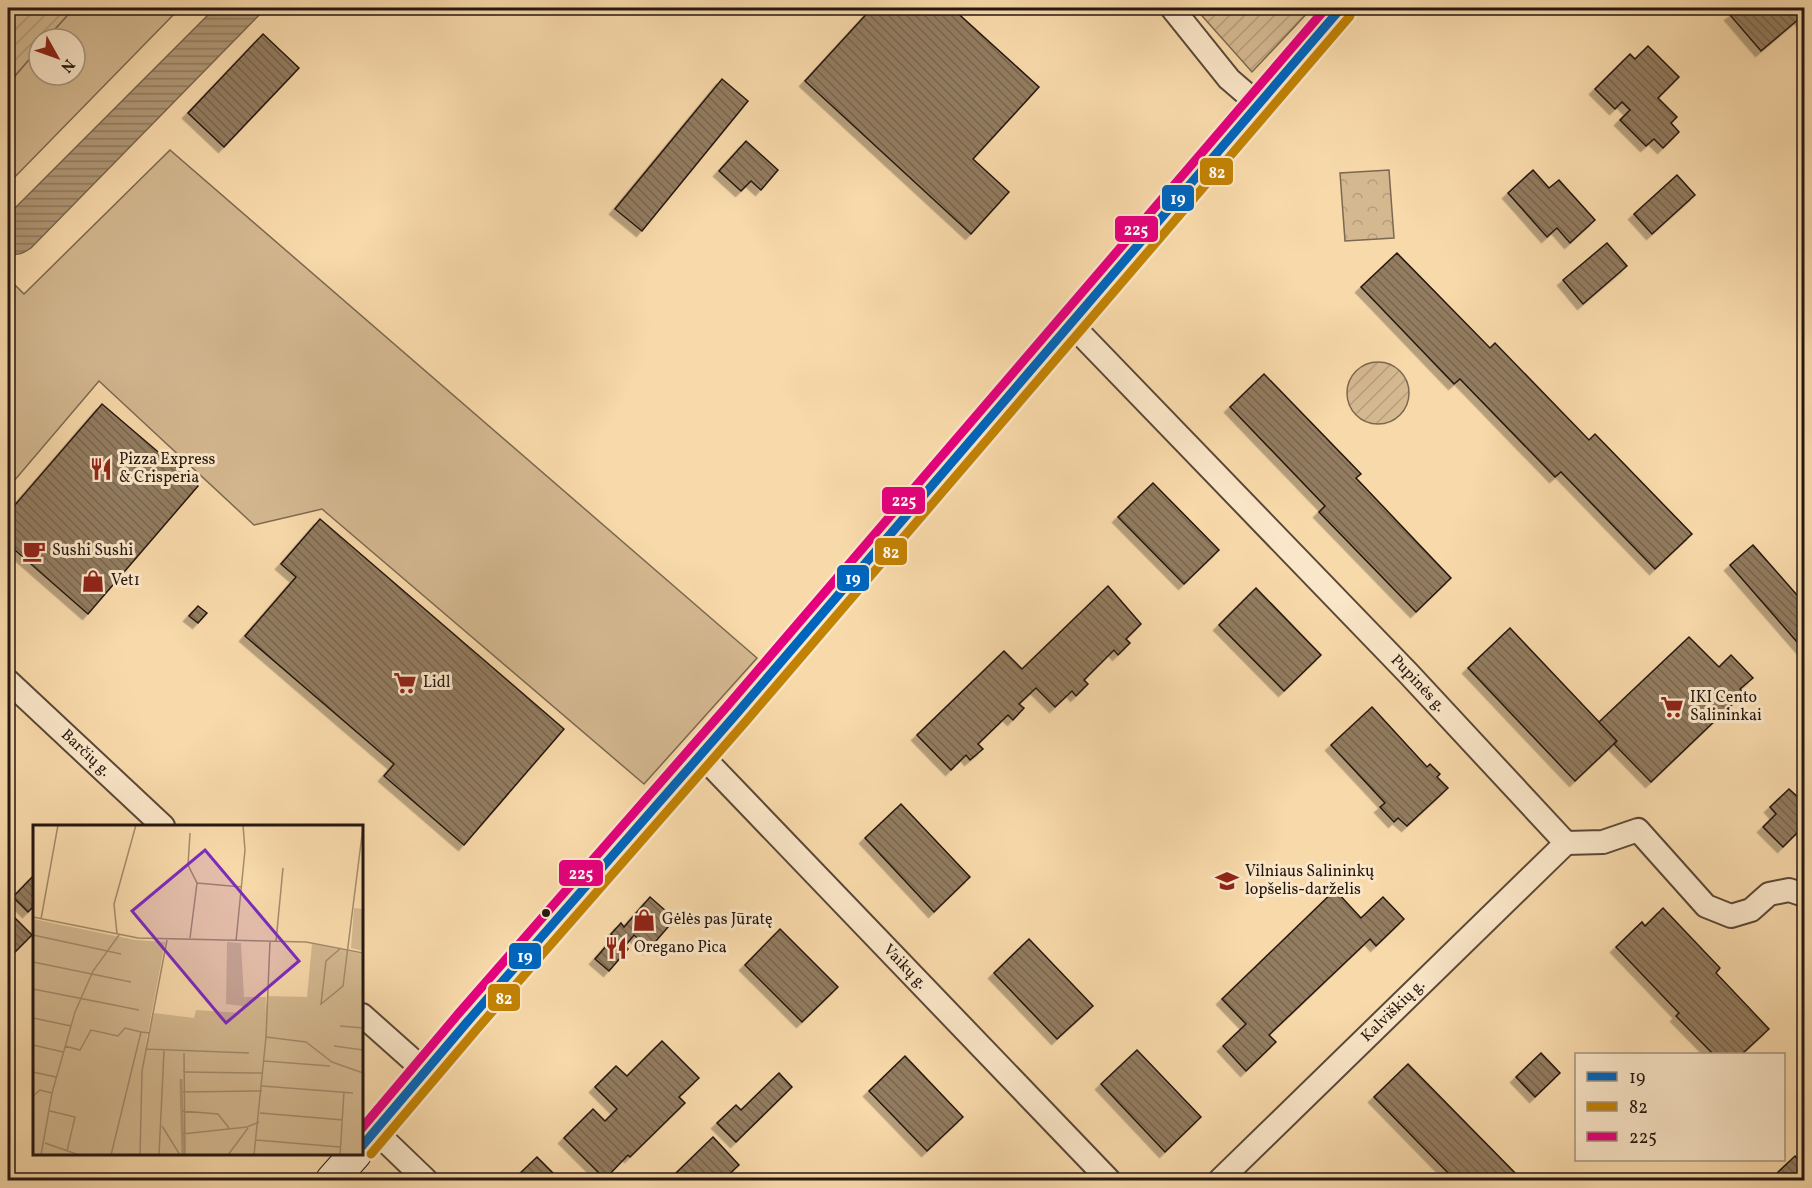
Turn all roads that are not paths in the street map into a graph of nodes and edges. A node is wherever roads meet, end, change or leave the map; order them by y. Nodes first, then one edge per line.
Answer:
1 (1172, 8) edge
2 (1341, 8) edge
3 (1258, 104) junction
4 (1070, 323) junction
5 (8, 681) edge
6 (701, 755) junction
7 (162, 825) edge
8 (1566, 843) junction
9 (1804, 895) edge
10 (363, 1016) edge
11 (426, 1072) junction
12 (364, 1144) edge
13 (354, 1155) edge
14 (332, 1180) edge
15 (426, 1180) edge
16 (1108, 1180) edge
17 (1220, 1180) edge

1 - 3 street
2 - 3 main road
3 - 4 main road
4 - 6 main road
4 - 8 street, Pupinės g.
5 - 7 street, Barčių g.
6 - 11 main road
6 - 16 street, Vaikų g.
8 - 9 street
8 - 17 street, Kalviškių g.
10 - 11 street
11 - 12 main road
12 - 15 street
13 - 14 main road

